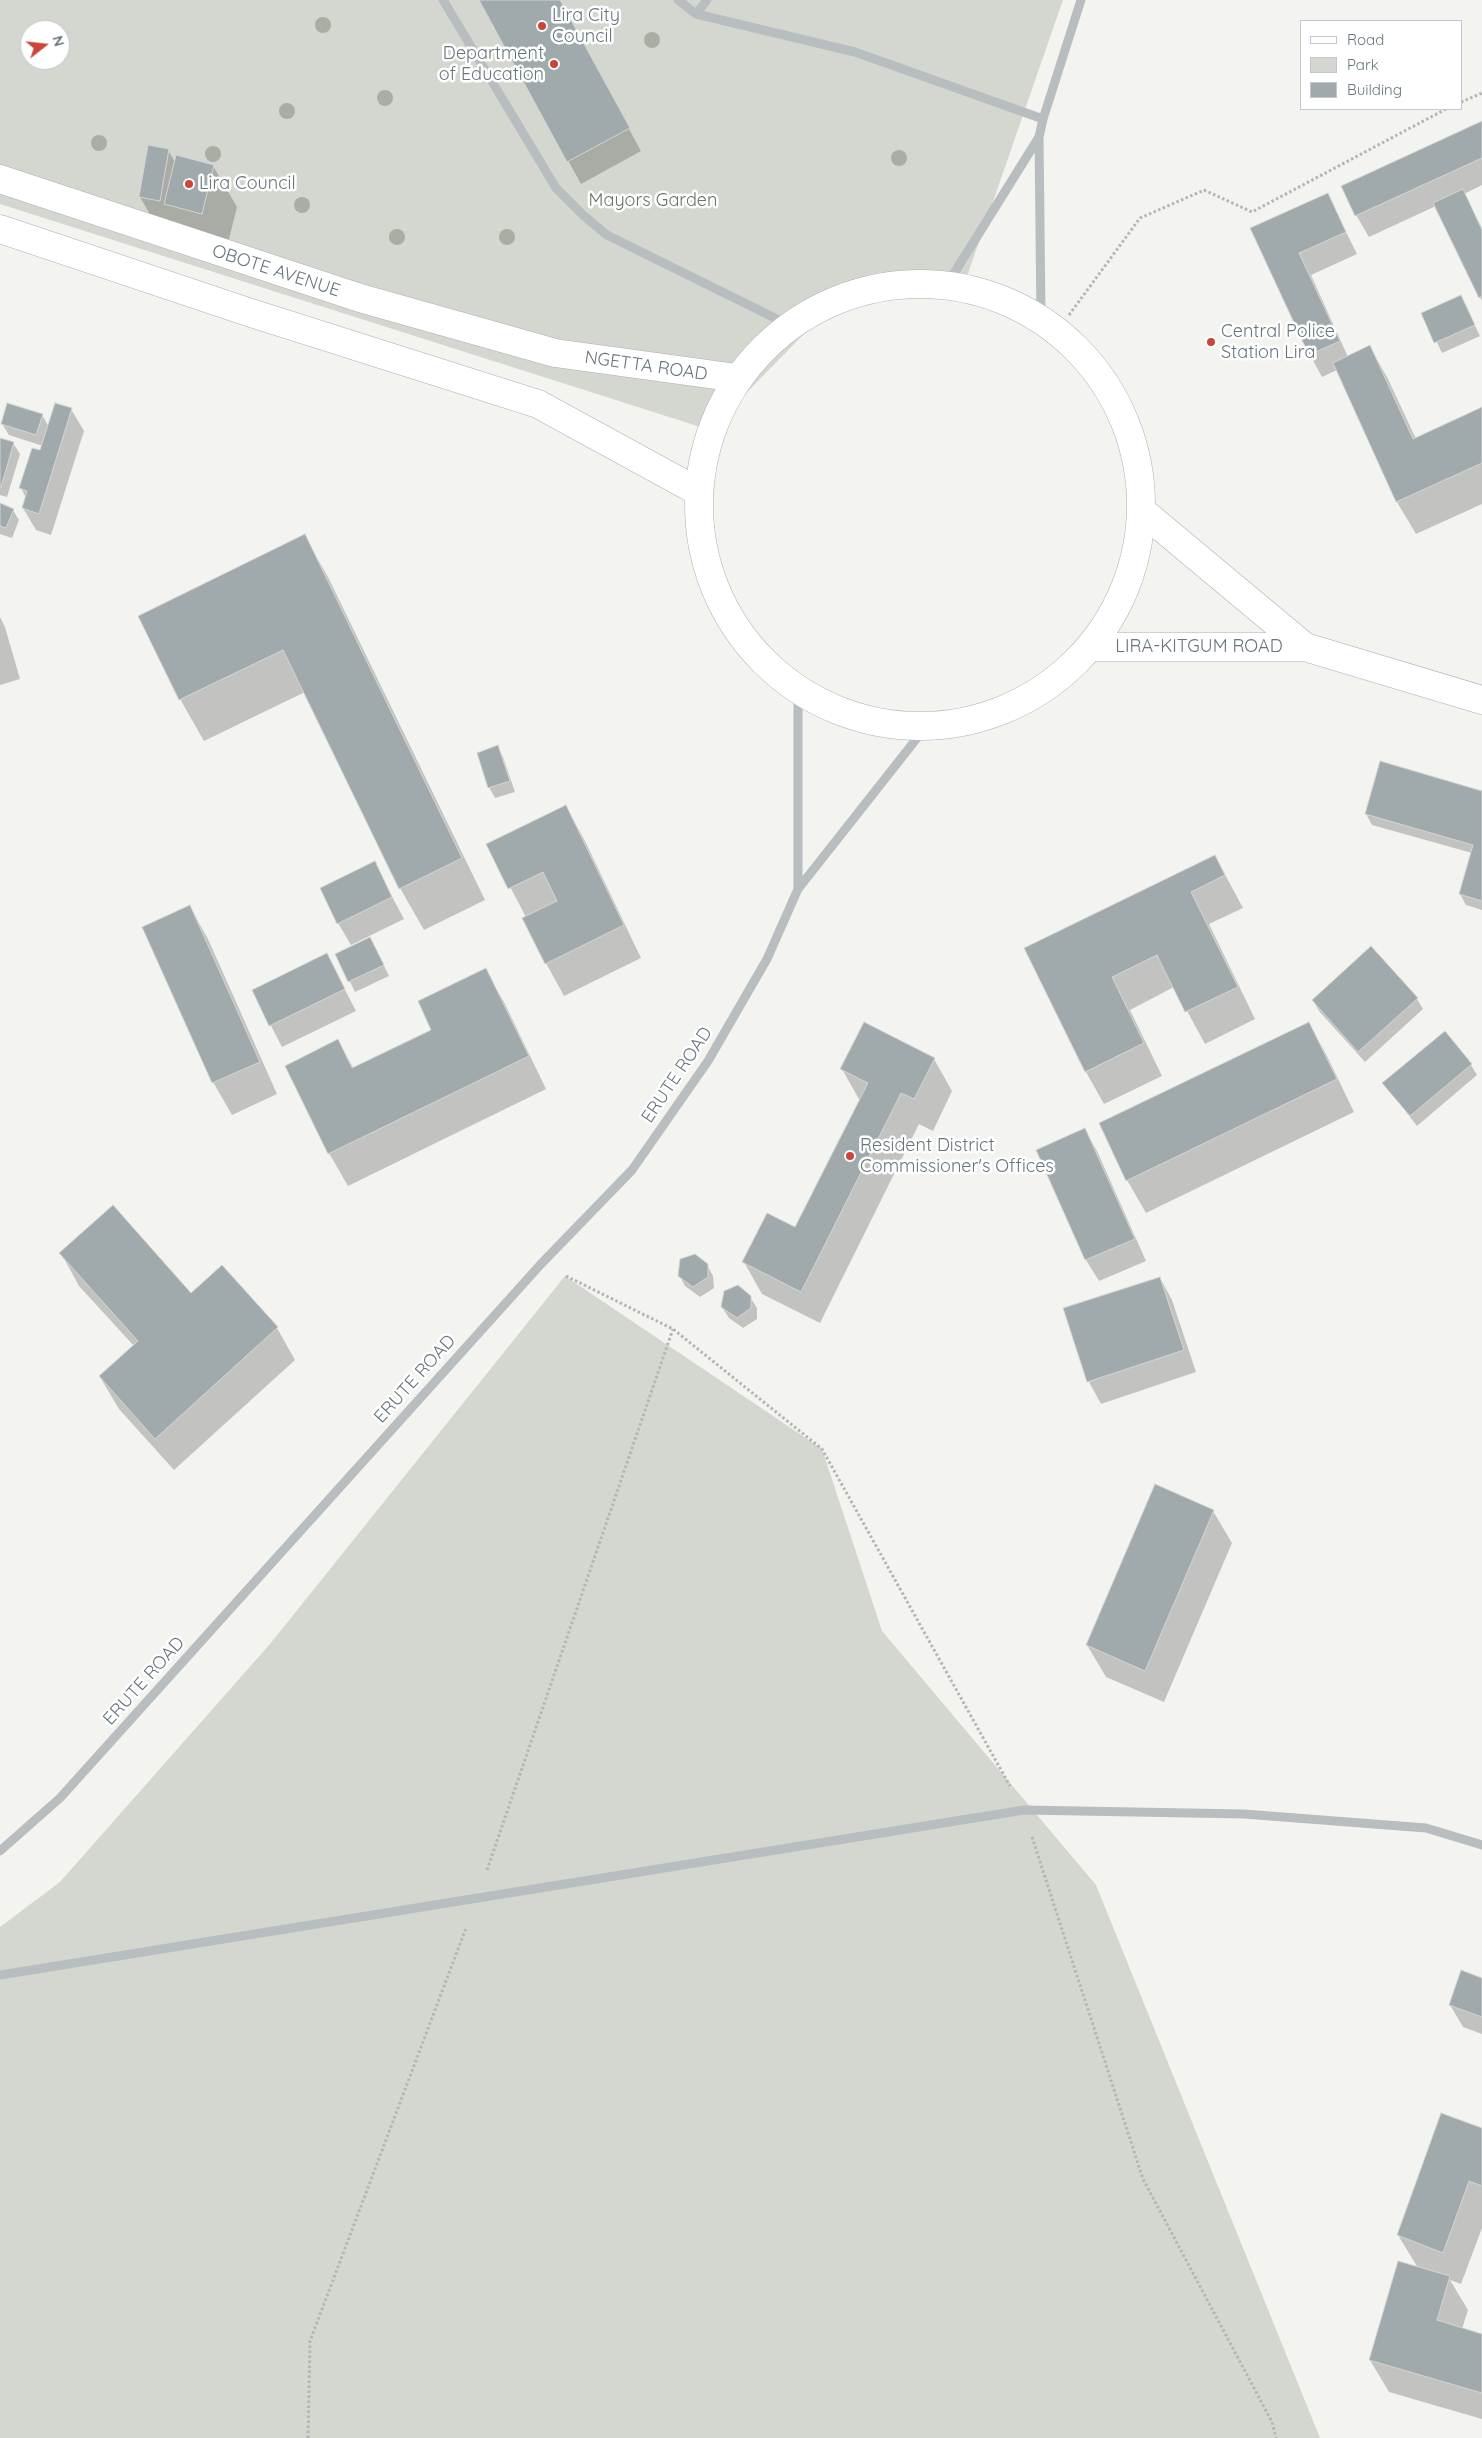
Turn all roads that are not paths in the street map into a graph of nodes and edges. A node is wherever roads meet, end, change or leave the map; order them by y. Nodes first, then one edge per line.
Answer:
1 (443, 0) edge
2 (678, 0) edge
3 (707, 0) edge
4 (1081, 0) edge
5 (696, 14) junction
6 (1043, 119) junction
7 (1039, 137) junction
8 (0, 179) edge
9 (0, 229) edge
10 (948, 283) junction
11 (1049, 324) junction
12 (788, 325) junction
13 (555, 353) joint
14 (737, 378) junction
15 (698, 492) junction
16 (1142, 510) junction
17 (1092, 647) junction
18 (1306, 647) junction
19 (798, 690) junction
20 (1482, 700) edge
21 (925, 728) junction
22 (798, 889) junction
23 (1482, 1846) edge
24 (0, 1851) edge
25 (0, 1975) edge

1 - 12 street
2 - 5 street
3 - 5 street
4 - 6 street
5 - 6 street
6 - 7 street
7 - 10 street
7 - 11 street
8 - 13 main road, OBOTE AVENUE
9 - 15 main road
10 - 11 main road
10 - 12 main road
11 - 16 main road
12 - 14 main road
13 - 14 main road, NGETTA ROAD
14 - 15 main road
15 - 19 main road
16 - 17 main road
16 - 18 main road, LIRA-KITGUM ROAD
17 - 18 main road, LIRA-KITGUM ROAD
17 - 21 main road
18 - 20 main road, LIRA-KITGUM ROAD
19 - 21 main road
19 - 22 street
21 - 22 street
22 - 24 street, ERUTE ROAD
23 - 25 street

